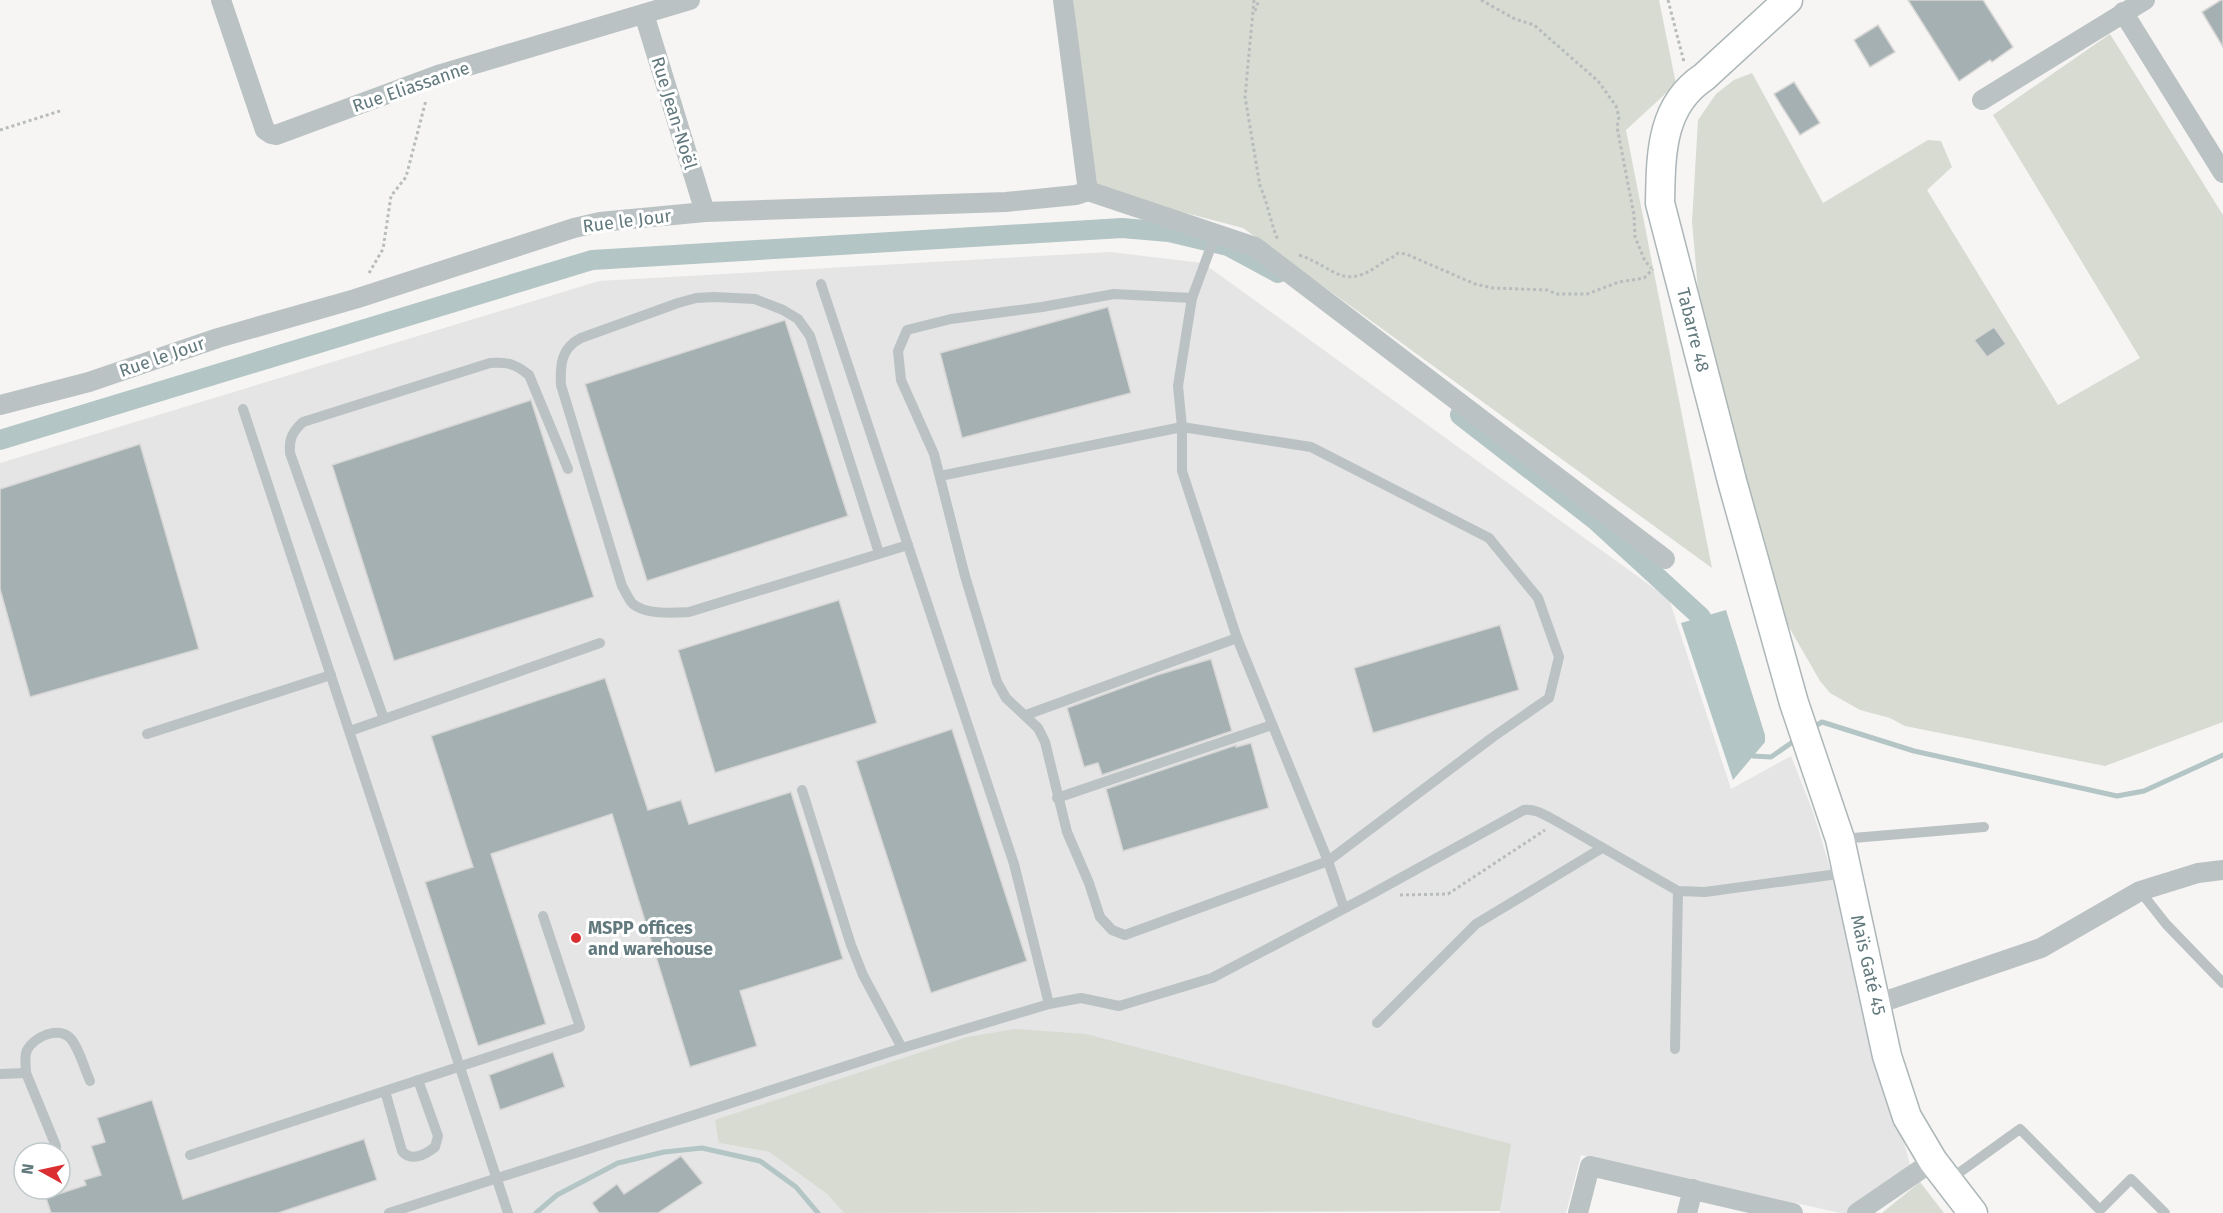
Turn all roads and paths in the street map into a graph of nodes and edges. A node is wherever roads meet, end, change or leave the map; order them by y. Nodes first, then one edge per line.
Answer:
1 (221, 0) edge
2 (690, 0) edge
3 (1063, 0) edge
4 (1254, 0) edge
5 (1259, 0) edge
6 (1481, 0) edge
7 (1668, 0) edge
8 (1788, 0) edge
9 (2145, 0) edge
10 (2123, 12) junction
11 (1254, 13) junction
12 (644, 14) junction
13 (441, 74) junction
14 (1690, 86) junction
15 (1982, 100) dead end
16 (63, 110) dead end
17 (0, 129) edge
18 (2223, 173) edge
19 (1088, 191) junction
20 (705, 212) junction
21 (1216, 233) junction
22 (1281, 244) dead end
23 (1293, 253) dead end
24 (1653, 269) dead end
25 (1644, 278) dead end
26 (821, 284) dead end
27 (355, 298) junction
28 (1192, 298) junction
29 (0, 405) edge
30 (243, 409) dead end
31 (1182, 427) junction
32 (568, 469) dead end
33 (940, 476) junction
34 (908, 545) junction
35 (879, 554) junction
36 (1665, 559) dead end
37 (1237, 638) junction
38 (600, 643) dead end
39 (331, 675) junction
40 (1794, 703) joint
41 (1026, 716) junction
42 (384, 719) junction
43 (1272, 725) junction
44 (350, 731) junction
45 (147, 734) dead end
46 (802, 790) dead end
47 (1057, 798) junction
48 (1558, 822) junction
49 (1984, 827) dead end
50 (1840, 839) junction
51 (1602, 848) junction
52 (1328, 861) junction
53 (2223, 870) edge
54 (1847, 873) junction
55 (1678, 891) junction
56 (2140, 891) junction
57 (1368, 896) junction
58 (1344, 908) junction
59 (543, 916) dead end
60 (2223, 983) edge
61 (1049, 1004) junction
62 (1877, 1005) junction
63 (1377, 1023) dead end
64 (903, 1048) junction
65 (1675, 1049) dead end
66 (460, 1066) junction
67 (26, 1073) junction
68 (0, 1074) edge
69 (418, 1080) junction
70 (90, 1081) dead end
71 (385, 1091) junction
72 (54, 1141) edge
73 (190, 1155) dead end
74 (1941, 1170) junction
75 (497, 1178) junction
76 (1693, 1189) junction
77 (389, 1213) edge
78 (508, 1213) edge
79 (1578, 1213) edge
80 (1687, 1213) edge
81 (1793, 1213) edge
82 (1857, 1213) edge
83 (1973, 1213) edge
84 (2165, 1213) edge

1 - 13 street, Rue Eliassanne
2 - 12 street, Rue Eliassanne
3 - 19 street
4 - 11 path
5 - 11 path
6 - 24 path
7 - 14 path
8 - 14 street, Tabarre 48
9 - 10 street
10 - 15 street
10 - 18 street
11 - 22 path
12 - 13 street, Rue Eliassanne
12 - 20 street, Rue Jean-Noël
13 - 27 path
14 - 40 street, Tabarre 48
16 - 17 path
19 - 20 street, Rue le Jour
19 - 21 street
20 - 27 street, Rue le Jour
21 - 28 lane
21 - 36 street
23 - 25 path
26 - 34 lane
27 - 29 street, Rue le Jour
28 - 31 lane
28 - 33 lane
30 - 39 lane
31 - 33 lane
31 - 37 lane
31 - 52 lane
32 - 42 lane
33 - 41 lane
34 - 35 lane
34 - 61 lane
35 - 35 lane
37 - 41 lane
37 - 43 lane
38 - 42 lane
39 - 44 lane
39 - 45 lane
40 - 50 street, Maïs Gaté 45
41 - 47 lane
42 - 44 lane
43 - 47 lane
43 - 52 lane
44 - 66 lane
46 - 64 lane
47 - 52 lane
48 - 51 lane
48 - 57 path
48 - 57 lane
49 - 50 lane
50 - 54 street, Maïs Gaté 45
51 - 55 lane
51 - 63 lane
52 - 58 lane
53 - 56 street
54 - 55 lane
54 - 62 street, Maïs Gaté 45
55 - 65 lane
56 - 60 lane
56 - 62 street
57 - 58 lane
58 - 61 lane
59 - 66 lane
61 - 64 lane
62 - 74 street, Maïs Gaté 45
64 - 75 lane
66 - 69 lane
66 - 75 lane
67 - 68 lane
67 - 70 lane
67 - 72 lane
69 - 71 lane
69 - 71 lane
71 - 73 lane
74 - 82 street
74 - 83 street, Maïs Gaté 45
74 - 84 lane
75 - 77 lane
75 - 78 lane
76 - 79 street
76 - 80 street
76 - 81 street

